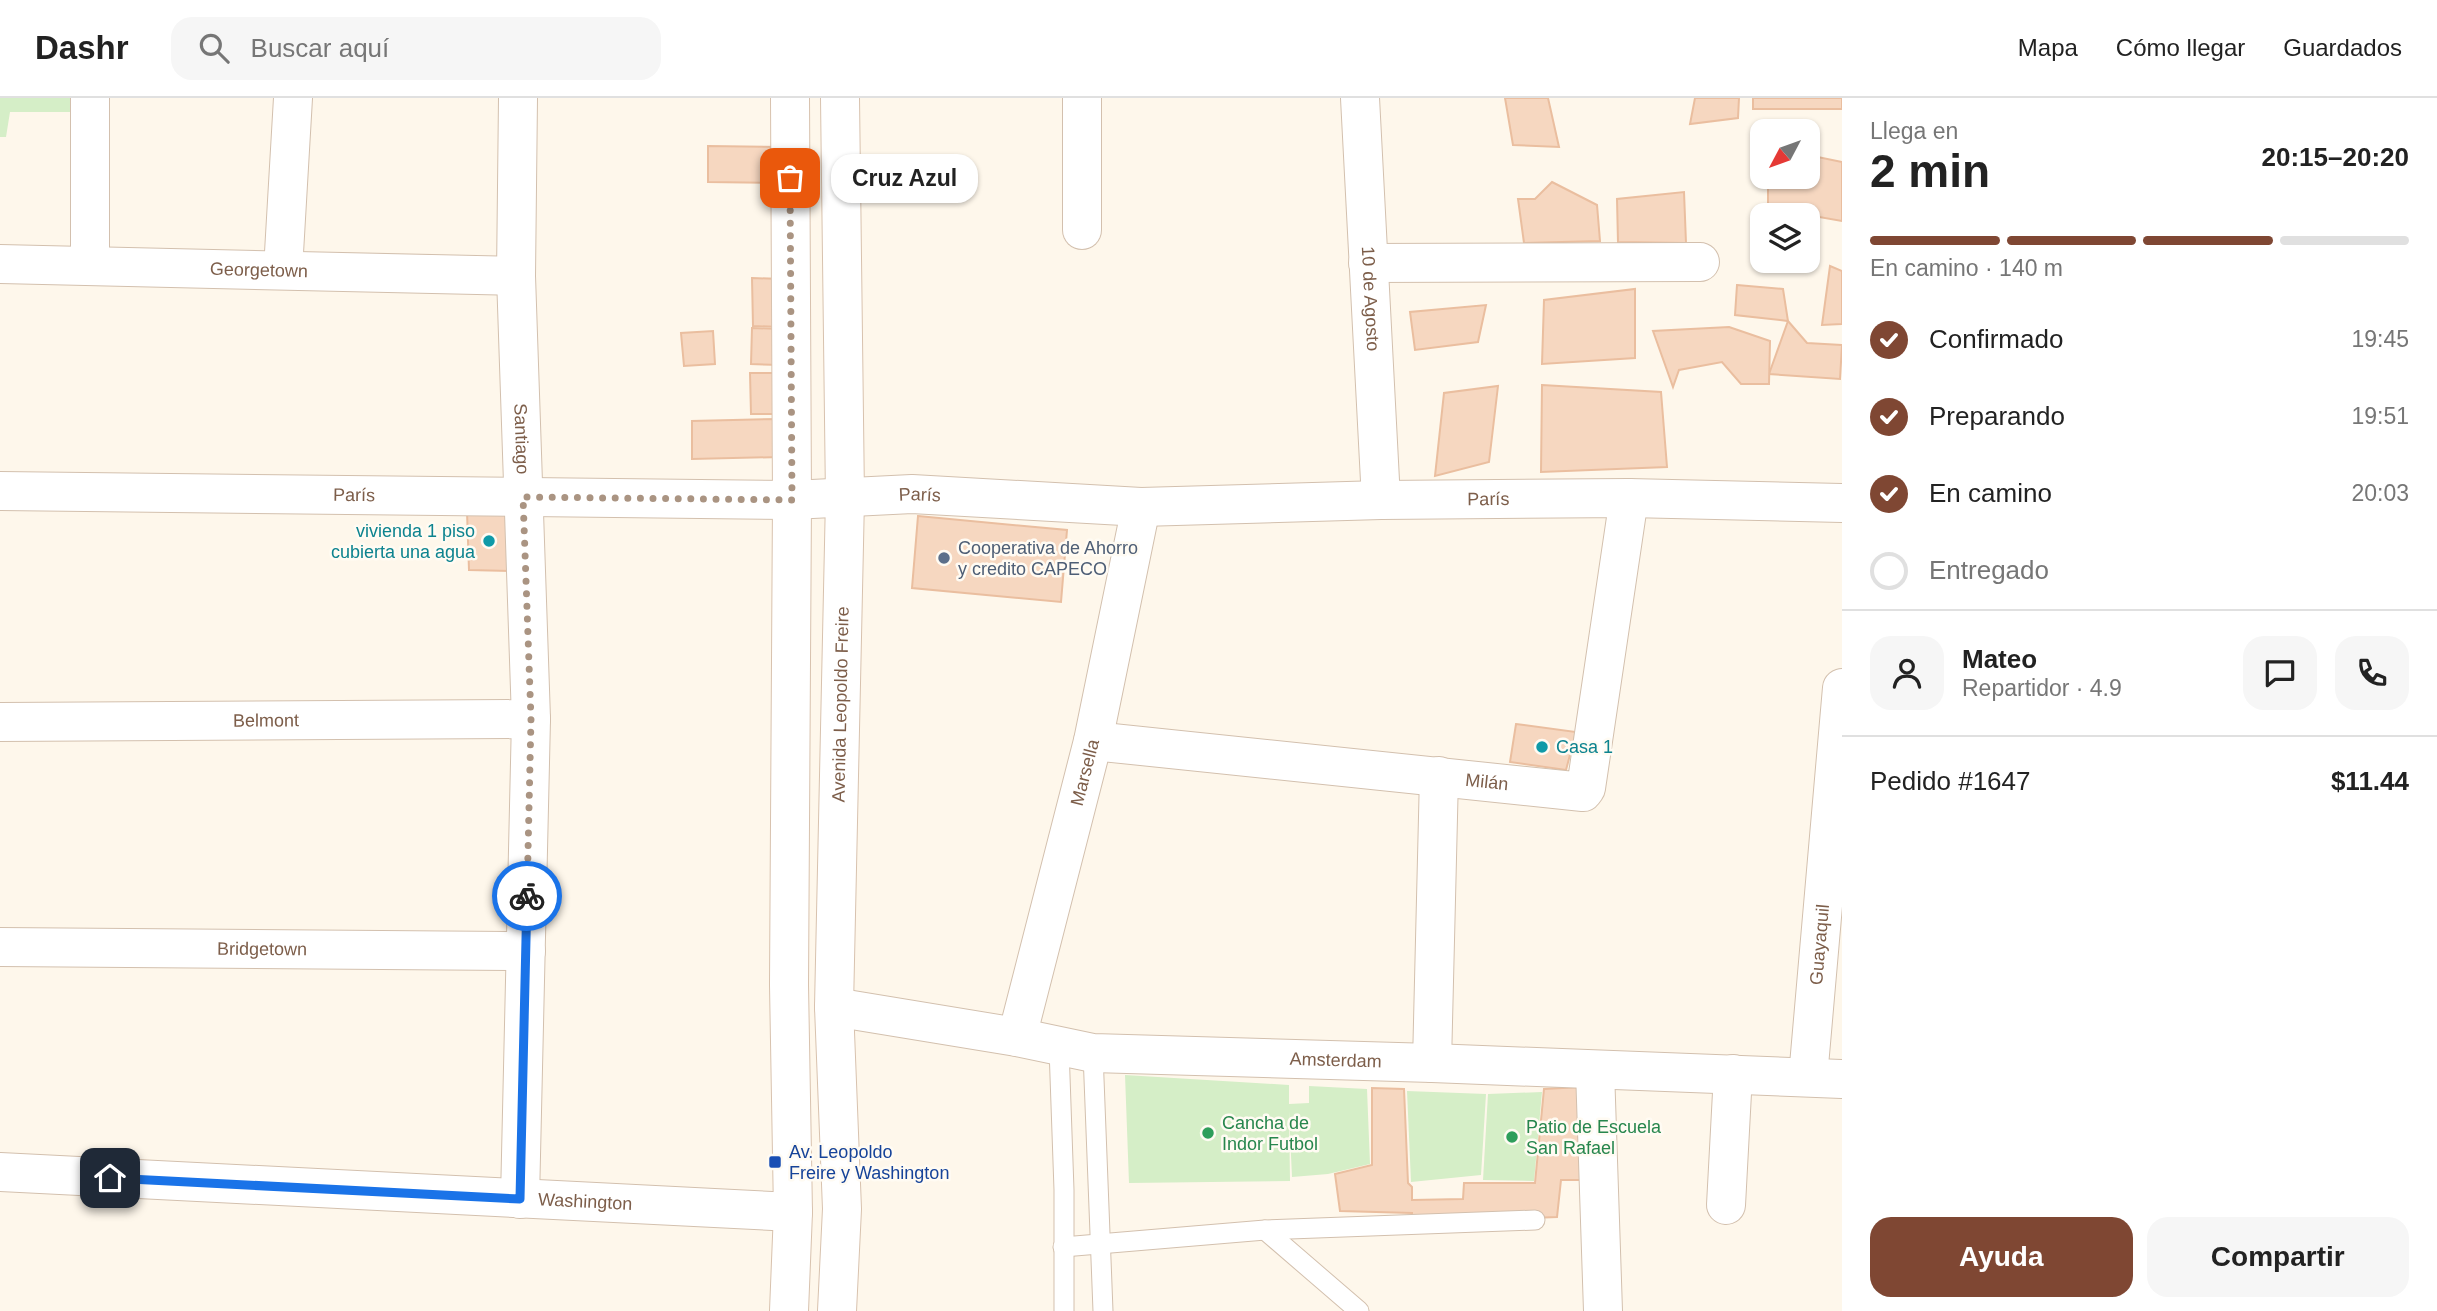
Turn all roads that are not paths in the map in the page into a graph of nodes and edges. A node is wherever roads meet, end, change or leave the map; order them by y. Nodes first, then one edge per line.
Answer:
1 (90, 98) edge
2 (293, 98) edge
3 (518, 98) edge
4 (790, 98) edge
5 (840, 98) edge
6 (1082, 98) edge
7 (1360, 98) edge
8 (1082, 230) dead end
9 (1700, 262) dead end
10 (1368, 263) junction
11 (0, 264) edge
12 (90, 264) junction
13 (283, 270) junction
14 (516, 276) junction
15 (0, 491) edge
16 (523, 497) junction
17 (845, 498) junction
18 (1629, 498) junction
19 (792, 500) junction
20 (1381, 500) junction
21 (1842, 503) edge
22 (1141, 507) junction
23 (1842, 688) edge
24 (531, 719) junction
25 (0, 722) edge
26 (1093, 741) junction
27 (1439, 776) junction
28 (0, 947) edge
29 (526, 951) junction
30 (834, 1007) junction
31 (1017, 1038) junction
32 (1076, 1051) junction
33 (1432, 1063) junction
34 (1595, 1070) junction
35 (1733, 1074) junction
36 (1825, 1078) edge
37 (0, 1172) edge
38 (520, 1199) junction
39 (1726, 1205) dead end
40 (793, 1212) junction
41 (1535, 1220) dead end
42 (1265, 1230) junction
43 (1101, 1244) junction
44 (1063, 1247) junction
45 (789, 1311) edge
46 (837, 1311) edge
47 (1064, 1311) edge
48 (1103, 1311) edge
49 (1359, 1311) edge
50 (1603, 1311) edge

1 - 12 street
2 - 13 street
3 - 14 street, Santiago
4 - 19 street
5 - 17 street, Avenida Leopoldo Freire
6 - 8 street
7 - 10 street, 10 de Agosto
9 - 10 street
10 - 20 street, 10 de Agosto
11 - 12 street, Georgetown
12 - 13 street, Georgetown
13 - 14 street, Georgetown
14 - 16 street, Santiago
15 - 16 street, París
16 - 19 street, París
16 - 24 street, Santiago
17 - 19 street, París
17 - 22 street, París
17 - 30 street, Avenida Leopoldo Freire
18 - 20 street, París
18 - 21 street, París
18 - 27 street, Milán
19 - 40 street
20 - 22 street, París
22 - 26 street, Marsella
23 - 36 street, Guayaquil
24 - 25 street, Belmont
24 - 29 street, Santiago
26 - 27 street, Milán
26 - 31 street, Marsella
27 - 33 street
28 - 29 street, Bridgetown
29 - 38 street, Santiago
30 - 31 street, Amsterdam
30 - 46 street, Avenida Leopoldo Freire
31 - 32 street, Amsterdam
32 - 33 street, Amsterdam
32 - 43 lane
32 - 44 lane
33 - 34 street, Amsterdam
34 - 35 street, Amsterdam
34 - 50 street
35 - 36 street, Amsterdam
35 - 39 street
37 - 38 street, Washington
38 - 40 street, Washington
40 - 45 street
41 - 42 lane
42 - 43 lane
42 - 49 lane
43 - 44 lane
43 - 48 lane
44 - 47 lane

